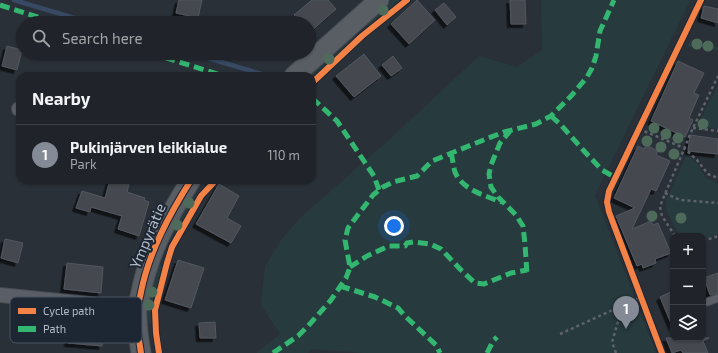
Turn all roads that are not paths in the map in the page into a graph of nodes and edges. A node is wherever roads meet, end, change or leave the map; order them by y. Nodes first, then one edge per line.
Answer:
1 (372, 2) edge
2 (316, 55) edge
3 (311, 60) edge
4 (298, 72) edge
5 (188, 184) edge
6 (0, 295) edge
7 (18, 297) edge
8 (140, 297) edge
9 (718, 298) edge
10 (708, 302) dead end
11 (140, 343) edge
12 (141, 353) edge

1 - 2 street
3 - 4 street
5 - 8 street, Ympyrätie
6 - 7 street
9 - 10 lane
11 - 12 street, Ympyrätie

